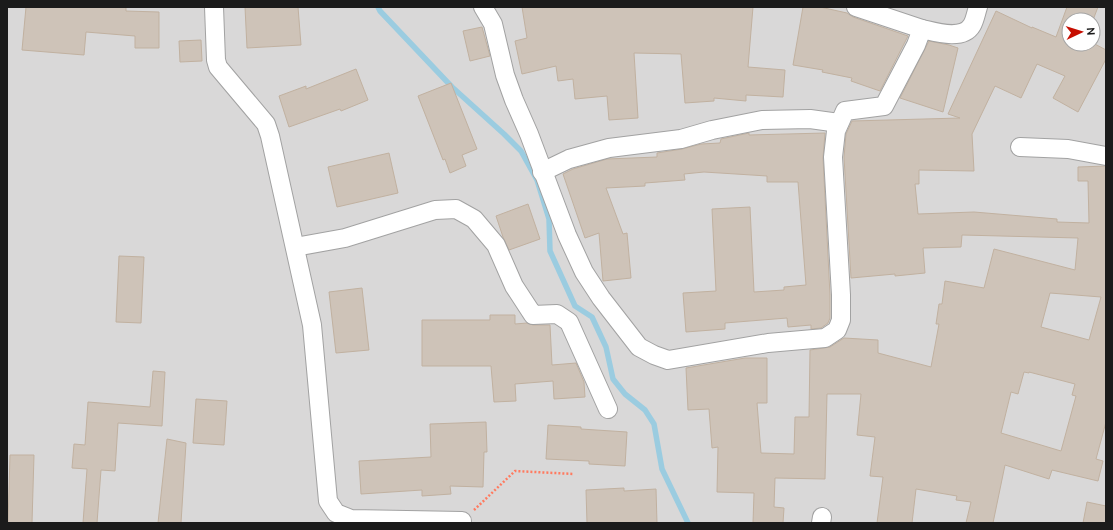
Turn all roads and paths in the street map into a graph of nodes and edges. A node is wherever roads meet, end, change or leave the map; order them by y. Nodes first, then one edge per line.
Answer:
1 (214, 7) edge
2 (483, 7) edge
3 (856, 7) edge
4 (978, 7) edge
5 (922, 29) junction
6 (840, 123) junction
7 (1020, 147) dead end
8 (1106, 156) edge
9 (542, 172) junction
10 (295, 247) junction
11 (608, 409) dead end
12 (574, 474) dead end
13 (462, 521) joint

1 - 10 street
2 - 9 street
3 - 5 street
4 - 5 street
5 - 6 street
6 - 9 street
6 - 9 street
7 - 8 street
10 - 11 street
10 - 13 street
12 - 13 path

